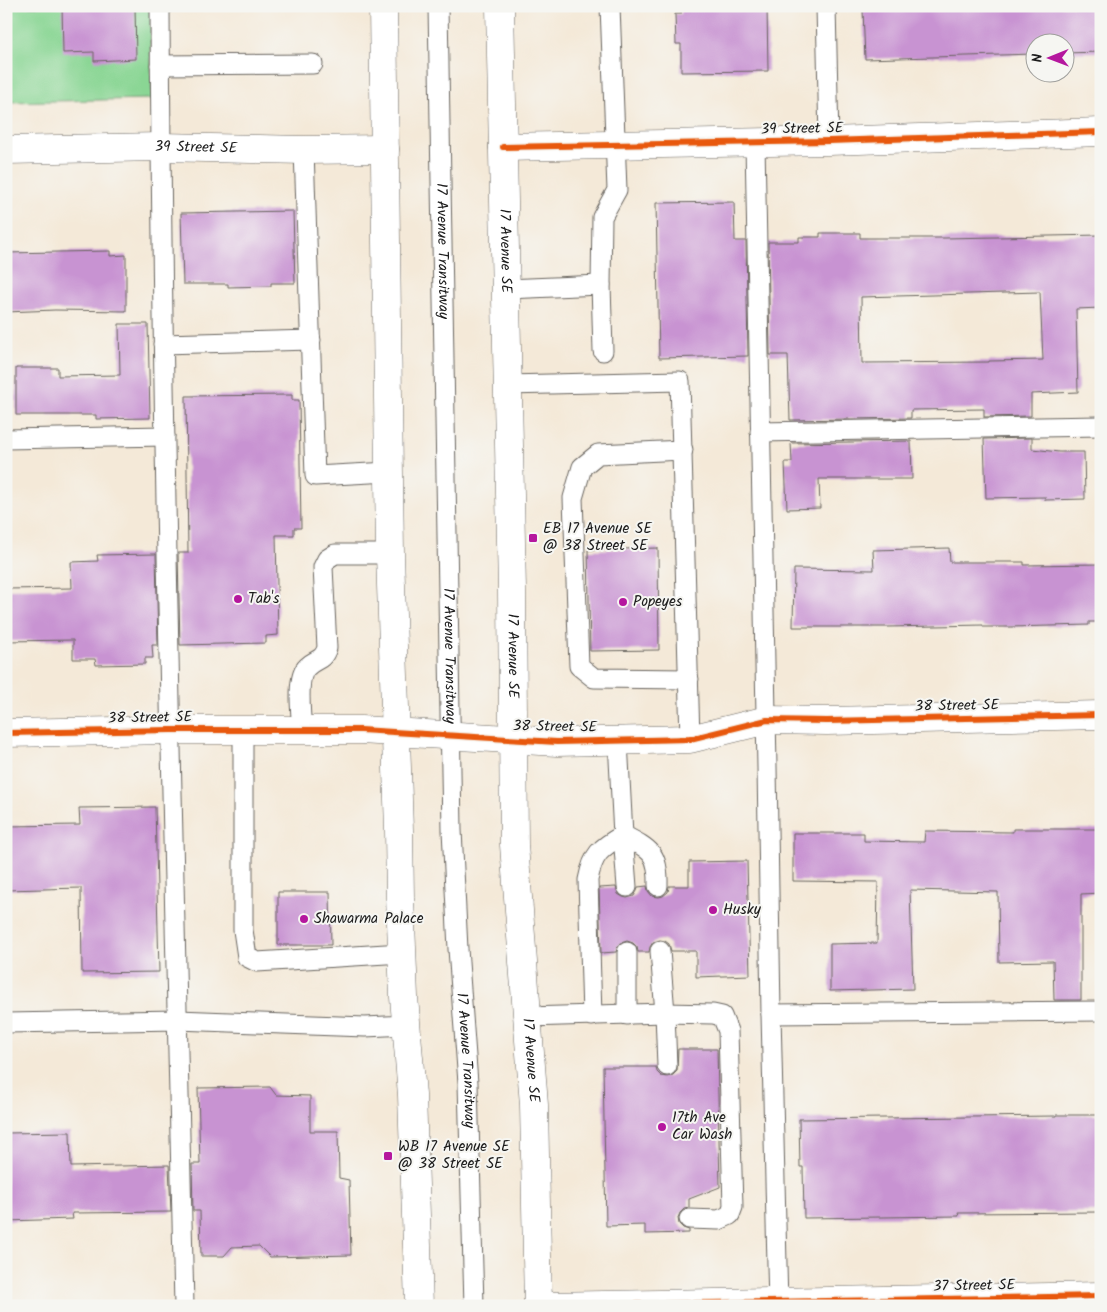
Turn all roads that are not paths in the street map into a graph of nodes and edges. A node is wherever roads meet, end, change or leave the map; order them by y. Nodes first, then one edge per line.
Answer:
1 (160, 6) edge
2 (382, 6) edge
3 (438, 6) edge
4 (500, 6) edge
5 (610, 6) edge
6 (826, 6) edge
7 (160, 64) junction
8 (314, 64) dead end
9 (1101, 132) edge
10 (829, 142) junction
11 (755, 143) junction
12 (614, 145) junction
13 (160, 147) junction
14 (503, 147) junction
15 (385, 149) junction
16 (6, 150) edge
17 (304, 150) junction
18 (601, 286) junction
19 (506, 289) junction
20 (311, 340) junction
21 (163, 344) junction
22 (603, 351) dead end
23 (507, 385) junction
24 (1101, 426) edge
25 (760, 432) junction
26 (165, 436) junction
27 (6, 439) edge
28 (683, 450) junction
29 (389, 472) junction
30 (390, 554) junction
31 (689, 679) junction
32 (1101, 715) edge
33 (767, 720) junction
34 (171, 730) junction
35 (243, 730) junction
36 (302, 730) junction
37 (396, 731) junction
38 (6, 733) edge
39 (451, 735) junction
40 (513, 739) junction
41 (690, 739) junction
42 (618, 740) junction
43 (623, 835) junction
44 (658, 886) dead end
45 (627, 887) dead end
46 (627, 952) dead end
47 (660, 952) dead end
48 (402, 953) junction
49 (1101, 1011) edge
50 (665, 1014) junction
51 (770, 1014) junction
52 (628, 1015) junction
53 (592, 1016) junction
54 (527, 1018) junction
55 (178, 1020) junction
56 (6, 1023) edge
57 (407, 1025) junction
58 (667, 1066) dead end
59 (689, 1219) dead end
60 (1101, 1296) edge
61 (777, 1303) edge
62 (184, 1306) edge
63 (419, 1306) edge
64 (474, 1306) edge
65 (538, 1306) edge
66 (547, 1306) edge

1 - 7 lane
2 - 15 street
3 - 39 lane, 17 Avenue Transitway
4 - 14 street, 17 Avenue SE
5 - 12 lane
6 - 10 lane
7 - 8 lane
7 - 13 lane
9 - 10 street, 39 Street SE
10 - 11 street, 39 Street SE
11 - 12 street, 39 Street SE
11 - 25 lane
12 - 14 street, 39 Street SE
12 - 18 lane
13 - 16 street, 39 Street SE
13 - 17 street, 39 Street SE
13 - 21 lane
14 - 19 street, 17 Avenue SE
15 - 17 street, 39 Street SE
15 - 29 street
17 - 20 lane
18 - 19 lane
18 - 22 lane
19 - 23 street, 17 Avenue SE
20 - 21 lane
20 - 29 lane
21 - 26 lane
23 - 28 lane
23 - 40 street, 17 Avenue SE
24 - 25 lane
25 - 33 lane
26 - 27 lane
26 - 34 lane
28 - 31 lane
28 - 31 lane
29 - 30 street
30 - 36 lane
30 - 37 street
31 - 41 lane
32 - 33 street, 38 Street SE
33 - 41 street, 38 Street SE
33 - 51 lane
34 - 35 street, 38 Street SE
34 - 38 street, 38 Street SE
34 - 55 lane
35 - 36 street, 38 Street SE
35 - 48 lane
36 - 37 street, 38 Street SE
37 - 39 street, 38 Street SE
37 - 48 street
39 - 40 street, 38 Street SE
39 - 64 lane, 17 Avenue Transitway
40 - 42 street, 38 Street SE
40 - 54 street, 17 Avenue SE
41 - 42 street, 38 Street SE
42 - 43 lane
43 - 44 lane
43 - 45 lane
43 - 53 lane
46 - 52 lane
47 - 50 lane
48 - 57 street
49 - 51 lane
50 - 52 lane
50 - 58 lane
50 - 59 lane
51 - 61 lane
52 - 53 lane
53 - 54 lane
54 - 65 street, 17 Avenue SE
55 - 56 lane
55 - 57 lane
55 - 62 lane
57 - 63 street
60 - 61 street, 37 Street SE
61 - 66 street, 37 Street SE

